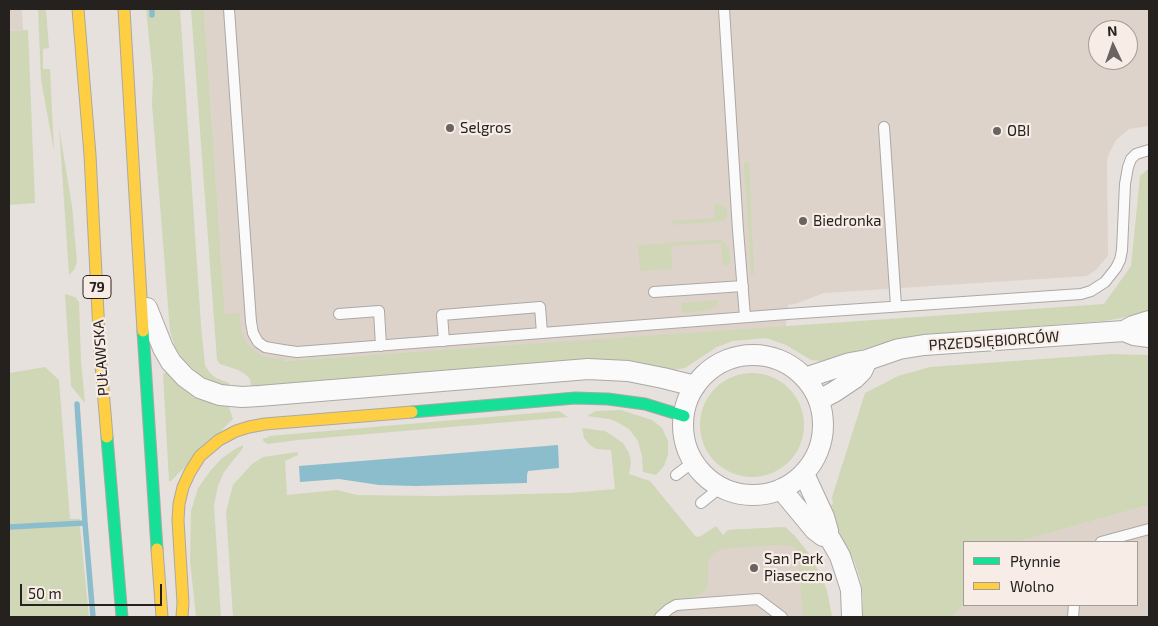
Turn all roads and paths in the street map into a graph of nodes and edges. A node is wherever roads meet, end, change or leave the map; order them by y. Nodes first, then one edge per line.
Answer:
1 (78, 9) edge
2 (124, 9) edge
3 (229, 9) edge
4 (724, 9) edge
5 (884, 126) dead end
6 (1149, 150) edge
7 (743, 286) junction
8 (654, 292) dead end
9 (141, 293) junction
10 (896, 306) junction
11 (339, 314) dead end
12 (745, 317) junction
13 (1149, 321) edge
14 (1124, 332) junction
15 (542, 333) junction
16 (1149, 337) edge
17 (444, 341) junction
18 (382, 346) junction
19 (867, 360) junction
20 (805, 378) junction
21 (695, 386) junction
22 (819, 400) junction
23 (684, 416) junction
24 (693, 462) junction
25 (804, 474) junction
26 (676, 476) dead end
27 (721, 487) junction
28 (781, 489) junction
29 (701, 503) dead end
30 (1149, 529) edge
31 (828, 535) junction
32 (1105, 541) edge
33 (122, 617) edge
34 (162, 617) edge
35 (182, 617) edge
36 (660, 617) edge
37 (782, 617) edge
38 (852, 617) edge

1 - 33 main road, PUŁAWSKA / 79
2 - 9 main road
3 - 18 lane
4 - 7 lane
5 - 10 lane
6 - 10 lane
7 - 8 lane
7 - 12 lane
9 - 21 street
9 - 34 main road
10 - 12 lane
11 - 18 lane
12 - 15 lane
13 - 14 street, PRZEDSIĘBIORCÓW
14 - 16 street, PRZEDSIĘBIORCÓW
14 - 19 street, PRZEDSIĘBIORCÓW
15 - 17 lane
15 - 17 lane
17 - 18 lane
19 - 20 street, PRZEDSIĘBIORCÓW
19 - 22 street
20 - 21 street
20 - 22 street
21 - 23 street
22 - 25 street
23 - 24 street
23 - 35 main road
24 - 26 lane
24 - 27 street
25 - 28 street
25 - 31 street
27 - 28 street
27 - 29 lane
28 - 31 street
30 - 32 lane
31 - 38 street
36 - 37 lane

